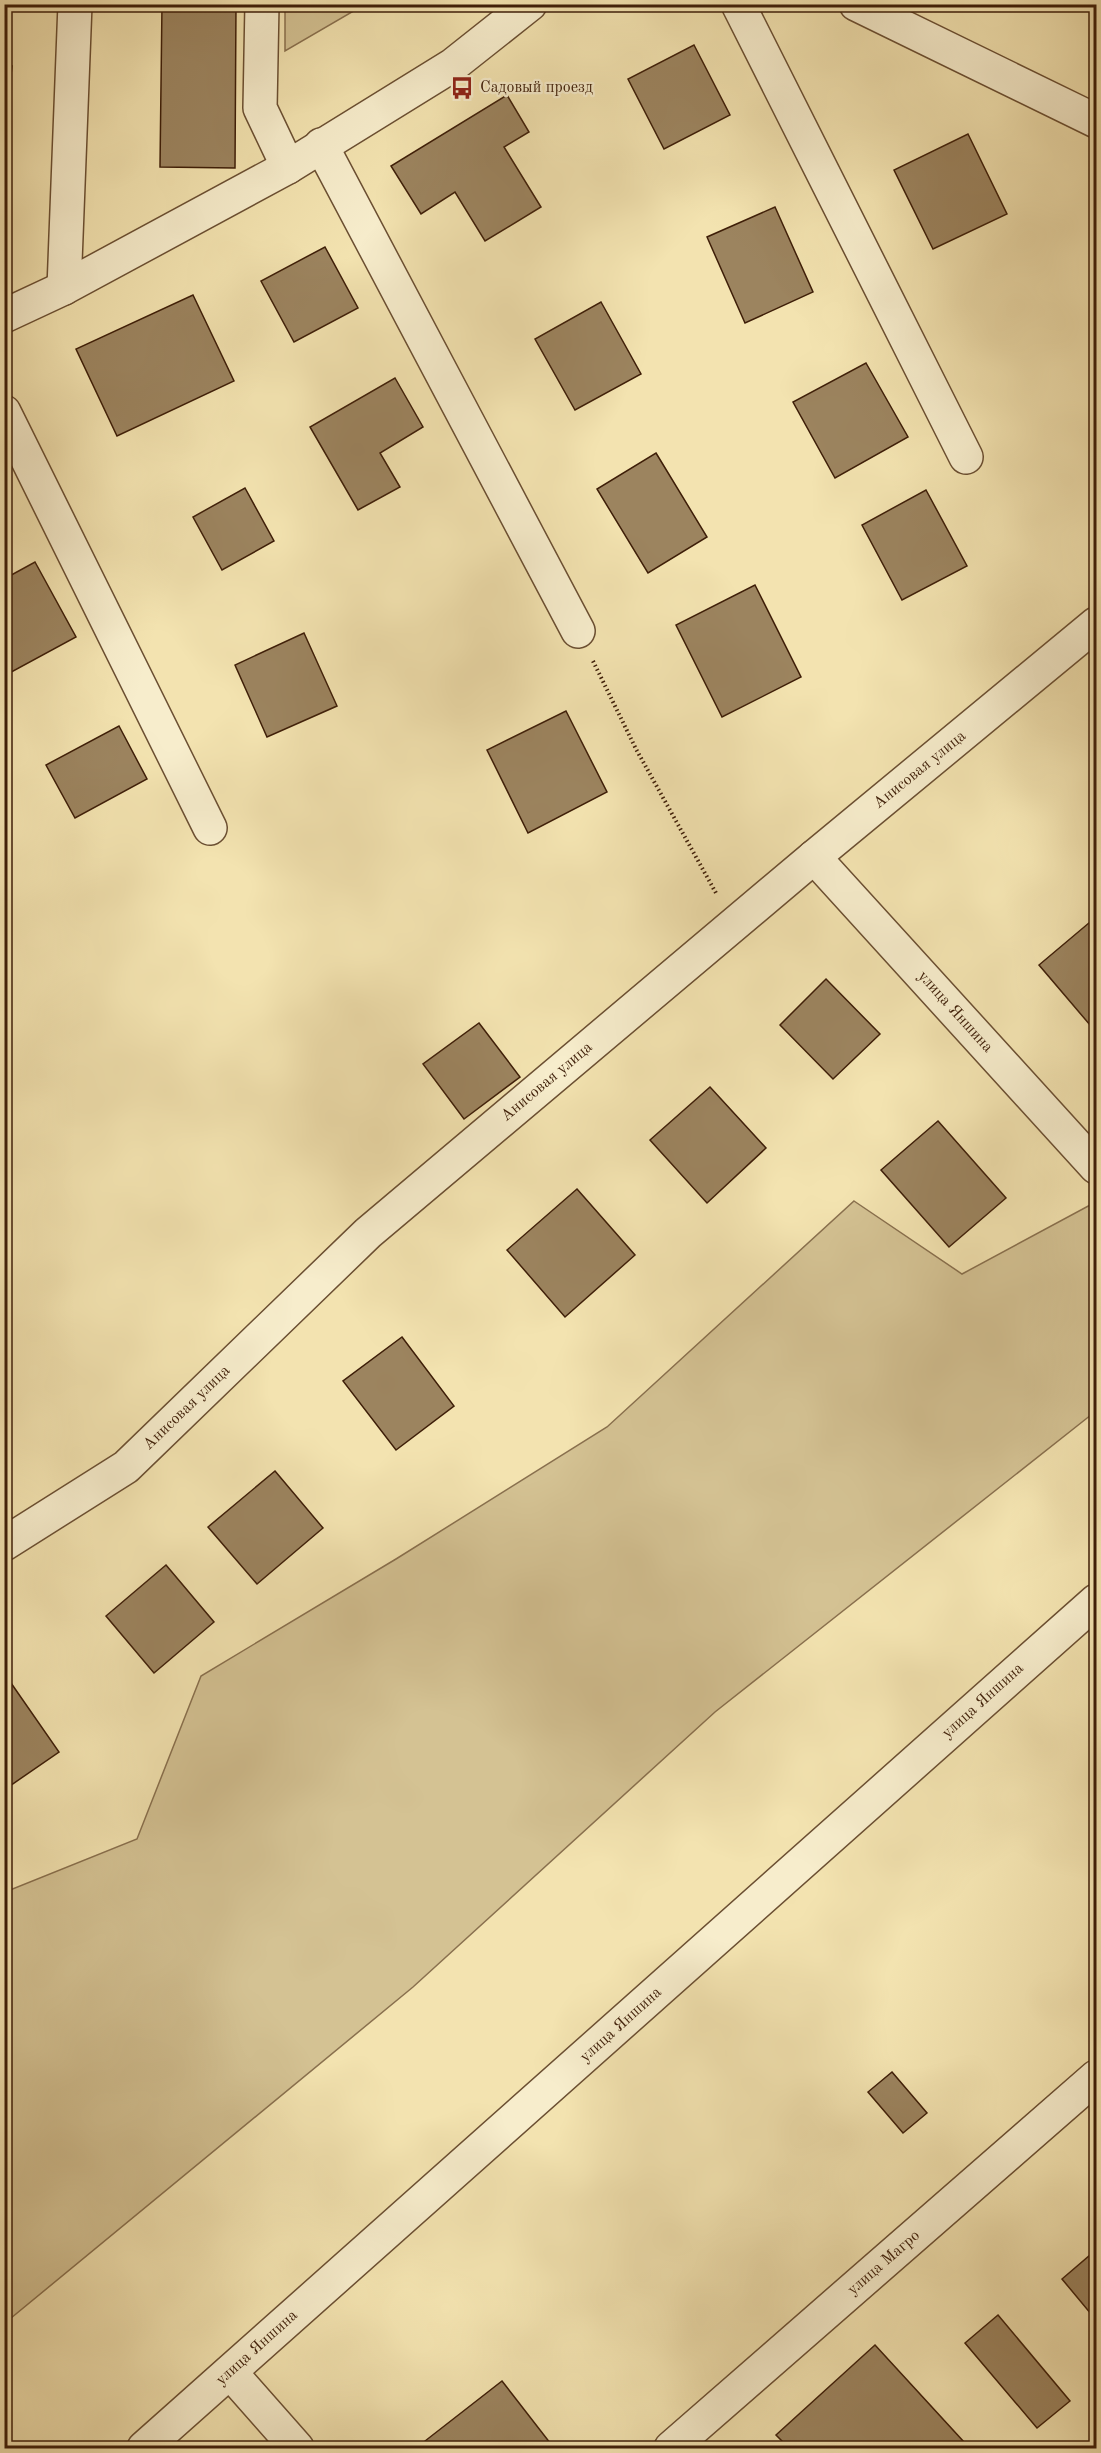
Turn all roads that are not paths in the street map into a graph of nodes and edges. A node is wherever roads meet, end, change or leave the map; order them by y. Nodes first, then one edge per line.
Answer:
1 (75, 4) edge
2 (262, 4) edge
3 (530, 4) edge
4 (738, 4) edge
5 (856, 4) edge
6 (1096, 121) edge
7 (321, 145) junction
8 (288, 167) junction
9 (64, 288) junction
10 (4, 316) edge
11 (4, 412) edge
12 (966, 457) dead end
13 (1096, 624) edge
14 (578, 631) road end
15 (210, 828) dead end
16 (814, 856) junction
17 (1096, 1167) edge
18 (4, 1544) edge
19 (1096, 1601) edge
20 (1096, 2077) edge
21 (230, 2372) junction
22 (144, 2448) edge
23 (297, 2448) edge
24 (671, 2448) edge

1 - 9 street
2 - 8 street
3 - 7 street
4 - 12 street
5 - 6 street
7 - 8 street
7 - 14 street
8 - 9 street
9 - 10 street
11 - 15 street
13 - 16 street, Анисовая улица
16 - 17 street, улица Яншина
16 - 18 street, Анисовая улица
19 - 21 street, улица Яншина
20 - 24 street, улица Магро
21 - 22 street, улица Яншина
21 - 23 street

